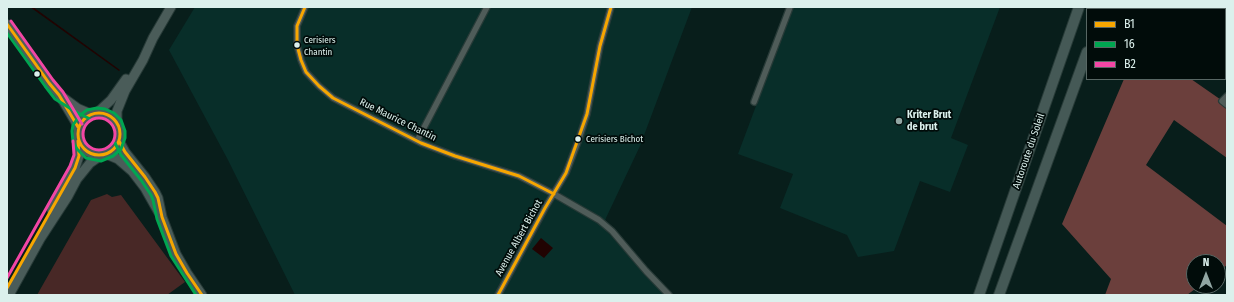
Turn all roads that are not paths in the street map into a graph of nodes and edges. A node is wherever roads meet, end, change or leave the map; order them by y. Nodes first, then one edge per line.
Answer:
1 (171, 7) edge
2 (305, 7) edge
3 (487, 7) edge
4 (611, 7) edge
5 (790, 7) edge
6 (1079, 7) edge
7 (7, 24) edge
8 (153, 38) junction
9 (1086, 55) edge
10 (59, 94) junction
11 (1227, 96) edge
12 (754, 102) dead end
13 (1227, 105) edge
14 (95, 114) junction
15 (117, 123) junction
16 (78, 127) junction
17 (78, 141) junction
18 (119, 141) junction
19 (417, 141) junction
20 (103, 155) junction
21 (554, 194) junction
22 (162, 217) junction
23 (8, 286) edge
24 (9, 295) edge
25 (202, 295) edge
26 (498, 295) edge
27 (669, 295) edge
28 (979, 295) edge
29 (1000, 295) edge

1 - 8 main road
2 - 19 street, Rue Maurice Chantin
3 - 19 street
4 - 21 street, Avenue Albert Bichot
5 - 12 street
6 - 28 highway, Autoroute du Soleil
7 - 10 main road
8 - 14 main road
8 - 15 main road
9 - 29 highway, Autoroute du Soleil
10 - 14 main road
10 - 16 main road
11 - 13 street
14 - 15 main road
14 - 16 main road
15 - 18 main road
16 - 17 main road
17 - 20 main road
17 - 23 main road
18 - 20 main road
18 - 22 main road
19 - 21 street, Rue Maurice Chantin
20 - 22 main road
20 - 24 main road
21 - 26 street, Avenue Albert Bichot
21 - 27 street, Rue Maurice Chantin
22 - 25 main road

